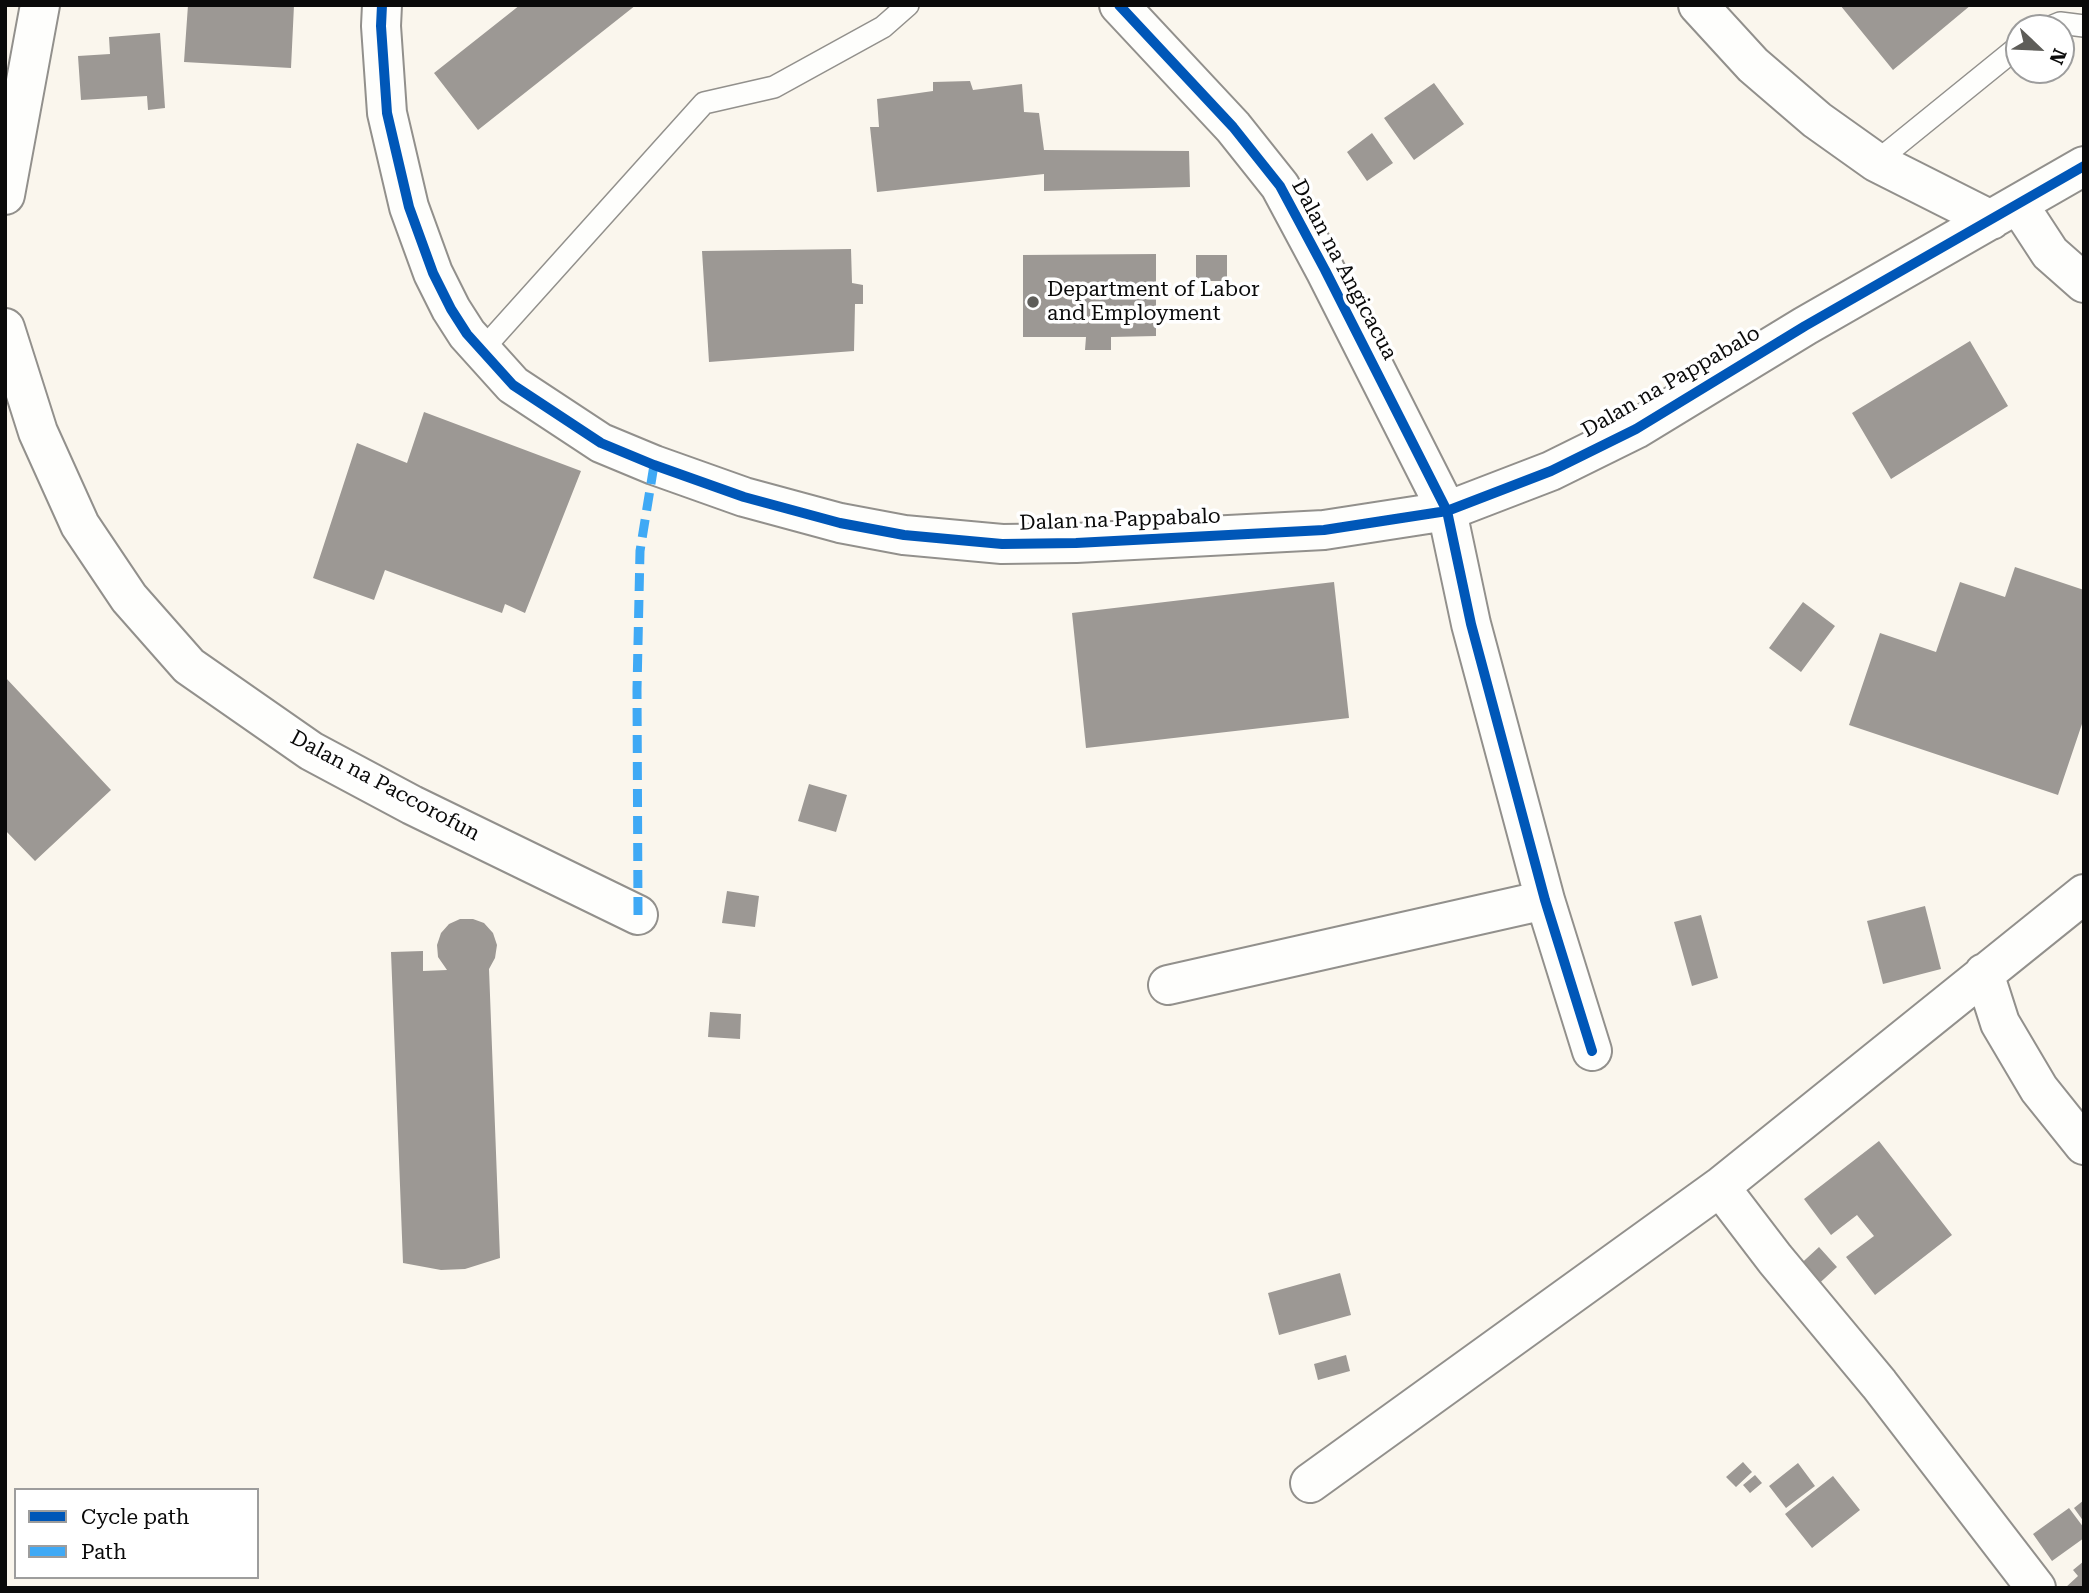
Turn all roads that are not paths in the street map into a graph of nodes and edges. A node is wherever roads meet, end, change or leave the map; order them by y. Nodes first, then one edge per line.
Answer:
1 (40, 5) edge
2 (382, 5) edge
3 (908, 5) edge
4 (1119, 5) edge
5 (1698, 5) edge
6 (2005, 57) edge
7 (1876, 162) junction
8 (2084, 166) edge
9 (5, 195) edge
10 (2005, 212) junction
11 (2084, 283) edge
12 (5, 328) edge
13 (482, 350) junction
14 (1447, 511) junction
15 (2084, 894) edge
16 (1545, 900) junction
17 (638, 915) dead end
18 (1984, 973) junction
19 (1168, 985) dead end
20 (1592, 1051) dead end
21 (2084, 1145) edge
22 (1720, 1187) junction
23 (1310, 1483) dead end
24 (2036, 1588) edge

1 - 9 street
2 - 13 street, Dalan na Pappabalo
3 - 13 lane
4 - 14 street, Dalan na Angicacua
5 - 7 street
6 - 7 lane
7 - 10 street
8 - 10 street, Dalan na Pappabalo
10 - 11 street
10 - 14 street, Dalan na Pappabalo
12 - 17 street, Dalan na Paccorofun
13 - 14 street, Dalan na Pappabalo
14 - 16 street, Dalan na Angicacua
15 - 18 street
16 - 19 street
16 - 20 street, Dalan na Angicacua
18 - 21 street
18 - 22 street
22 - 23 street
22 - 24 street

